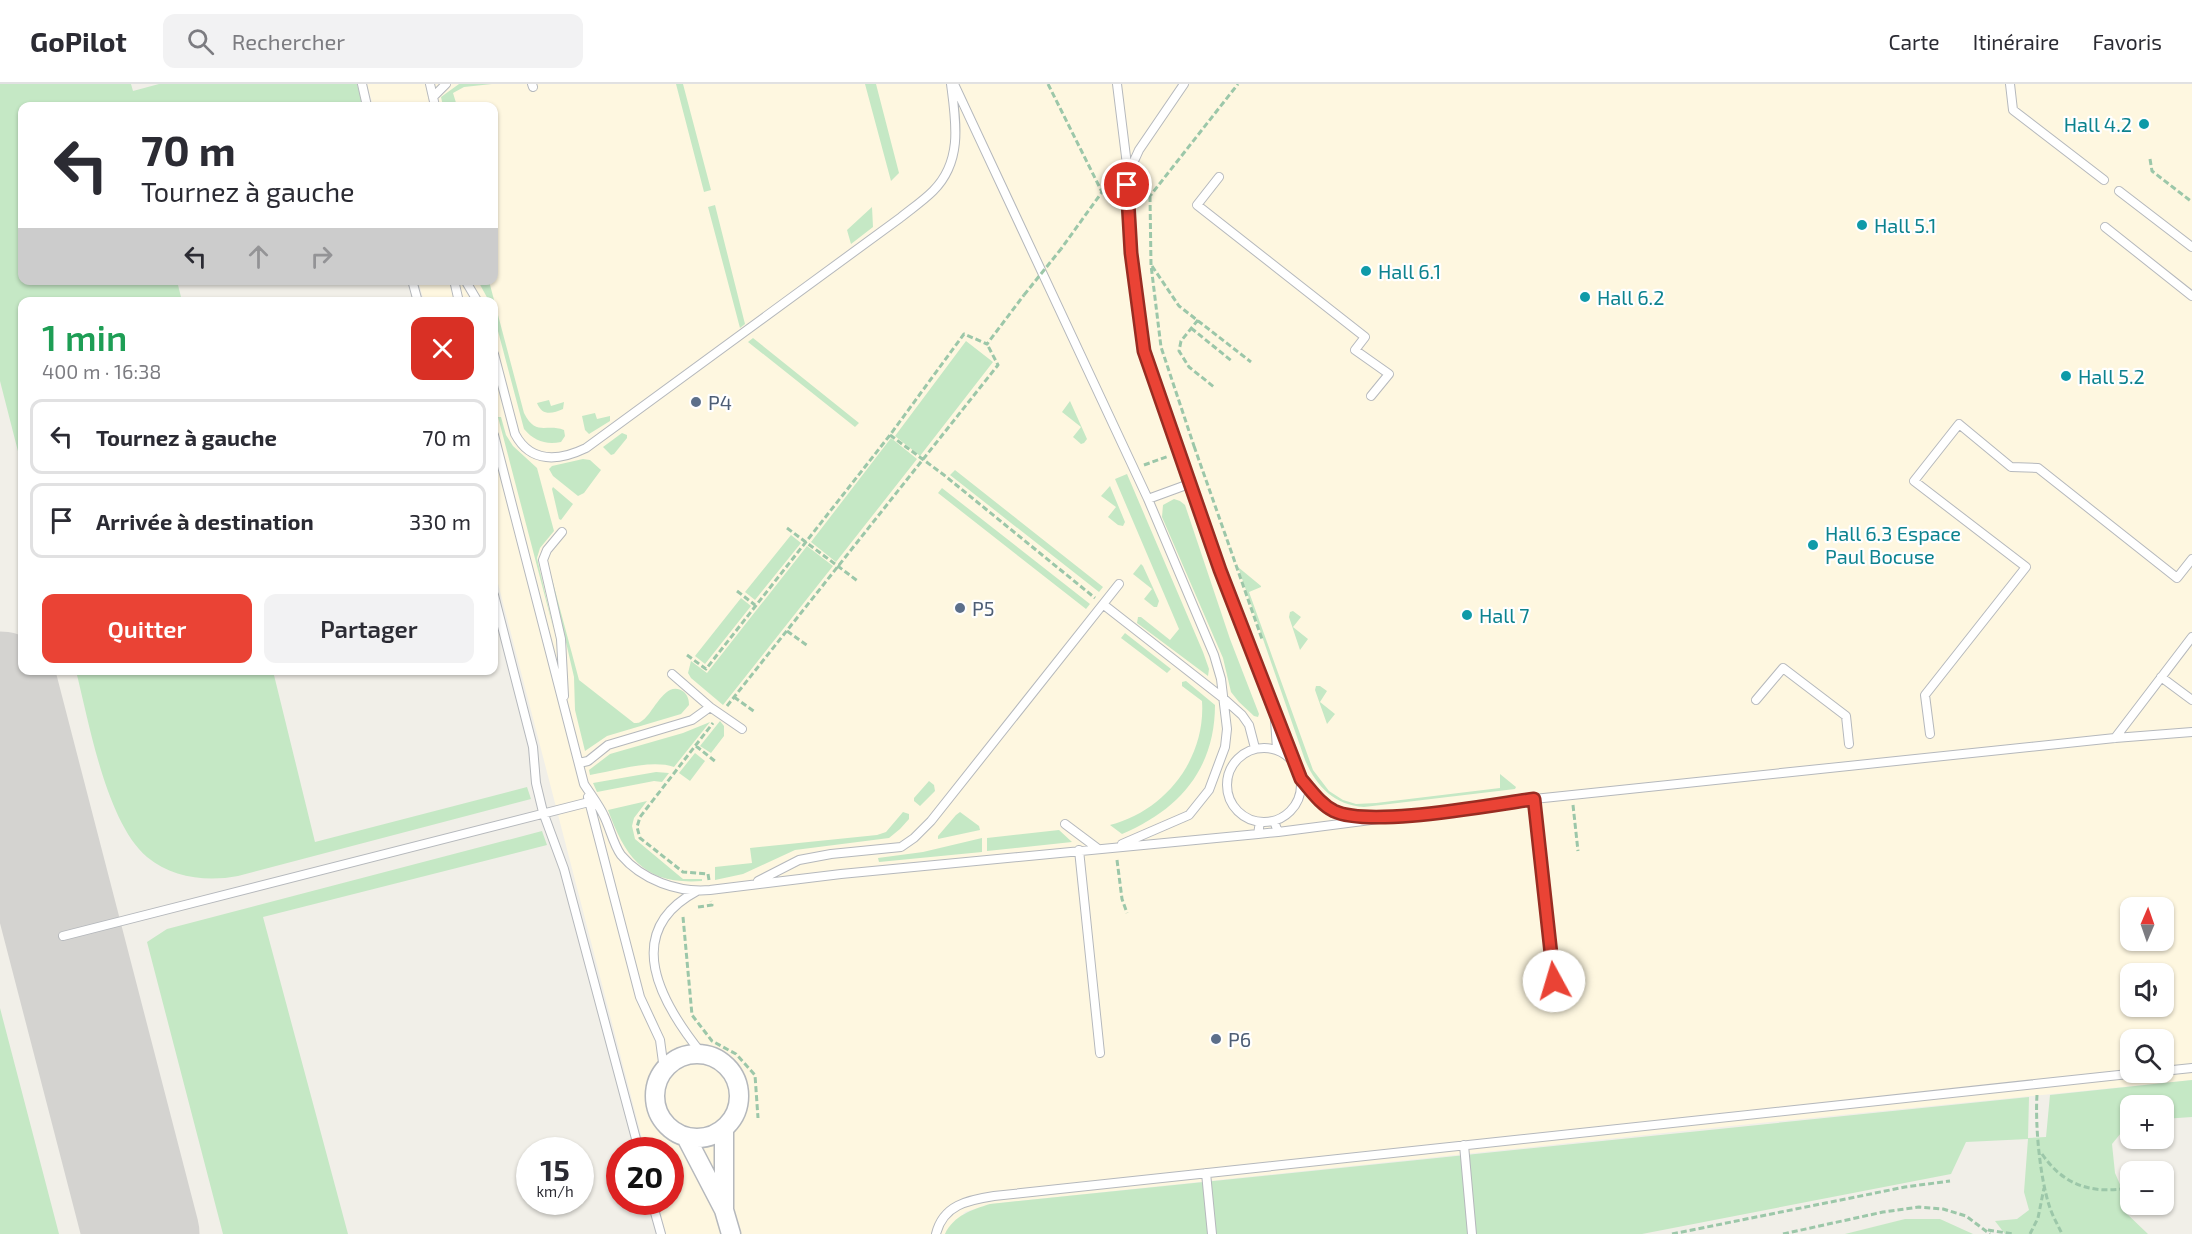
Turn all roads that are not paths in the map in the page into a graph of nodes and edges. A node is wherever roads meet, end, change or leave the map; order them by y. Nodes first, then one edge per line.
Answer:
1 (362, 84) edge
2 (430, 84) edge
3 (446, 84) edge
4 (952, 84) edge
5 (1118, 84) edge
6 (1184, 84) edge
7 (2010, 84) edge
8 (433, 97) junction
9 (366, 102) edge
10 (434, 102) edge
11 (1128, 173) junction
12 (1219, 177) dead end
13 (2104, 180) dead end
14 (2119, 190) dead end
15 (2105, 227) dead end
16 (2192, 247) edge
17 (2192, 296) edge
18 (498, 369) edge
19 (1371, 396) dead end
20 (498, 450) edge
21 (1189, 484) junction
22 (1148, 499) junction
23 (562, 532) dead end
24 (2192, 559) edge
25 (1119, 584) dead end
26 (1104, 605) junction
27 (498, 611) edge
28 (2190, 643) edge
29 (672, 674) dead end
30 (2161, 677) junction
31 (1223, 698) junction
32 (1756, 700) dead end
33 (2192, 700) edge
34 (1274, 706) junction
35 (710, 707) junction
36 (566, 714) junction
37 (742, 729) dead end
38 (2192, 732) edge
39 (1930, 735) dead end
40 (2115, 738) junction
41 (1849, 744) dead end
42 (1256, 748) junction
43 (1276, 749) junction
44 (1292, 760) junction
45 (579, 763) junction
46 (1301, 779) junction
47 (584, 784) junction
48 (1534, 799) junction
49 (589, 802) junction
50 (543, 812) junction
51 (1411, 815) junction
52 (1275, 821) junction
53 (1260, 822) junction
54 (1065, 824) dead end
55 (1278, 832) junction
56 (1258, 834) junction
57 (1115, 847) junction
58 (1096, 848) junction
59 (1079, 850) junction
60 (752, 885) junction
61 (697, 891) junction
62 (63, 936) dead end
63 (1557, 1004) dead end
64 (1100, 1053) dead end
65 (702, 1054) junction
66 (2192, 1068) edge
67 (663, 1070) junction
68 (2174, 1070) edge
69 (2120, 1075) edge
70 (724, 1129) junction
71 (636, 1137) edge
72 (686, 1137) junction
73 (1464, 1145) junction
74 (1206, 1173) junction
75 (724, 1210) junction
76 (656, 1215) edge
77 (661, 1234) edge
78 (731, 1234) edge
79 (936, 1234) edge
80 (1212, 1234) edge
81 (1472, 1234) edge

1 - 9 lane
2 - 8 lane
3 - 8 lane
4 - 18 lane
4 - 22 lane
5 - 11 lane
6 - 11 lane
7 - 13 lane
8 - 10 lane
11 - 21 lane
12 - 19 lane
14 - 16 lane
15 - 17 lane
20 - 36 lane
21 - 22 lane
21 - 34 lane
22 - 31 lane
23 - 36 lane
24 - 39 lane
25 - 26 lane
26 - 31 lane
26 - 60 lane
27 - 50 lane
28 - 30 lane
29 - 35 lane
30 - 33 lane
30 - 40 lane
31 - 42 lane
31 - 57 lane
32 - 41 lane
34 - 43 lane
34 - 44 lane
35 - 37 lane
35 - 45 lane
36 - 45 lane
38 - 40 lane
40 - 48 lane
42 - 43 lane
42 - 53 lane
43 - 44 lane
44 - 46 lane
45 - 47 lane
46 - 51 lane
46 - 52 lane
47 - 49 lane
47 - 61 lane
48 - 51 lane
48 - 63 lane
49 - 50 lane
49 - 67 lane
50 - 62 lane
50 - 71 lane
51 - 55 lane
52 - 53 lane
52 - 55 lane
53 - 56 lane
54 - 58 lane
55 - 56 lane
56 - 57 lane
57 - 58 lane
58 - 59 lane
59 - 60 lane
59 - 64 lane
60 - 61 lane
61 - 65 lane
65 - 67 street
65 - 70 street
66 - 68 lane
67 - 72 street
69 - 73 lane
70 - 72 street
70 - 75 street
72 - 75 street
73 - 74 lane
73 - 81 lane
74 - 79 lane
74 - 80 lane
75 - 78 street
76 - 77 lane

